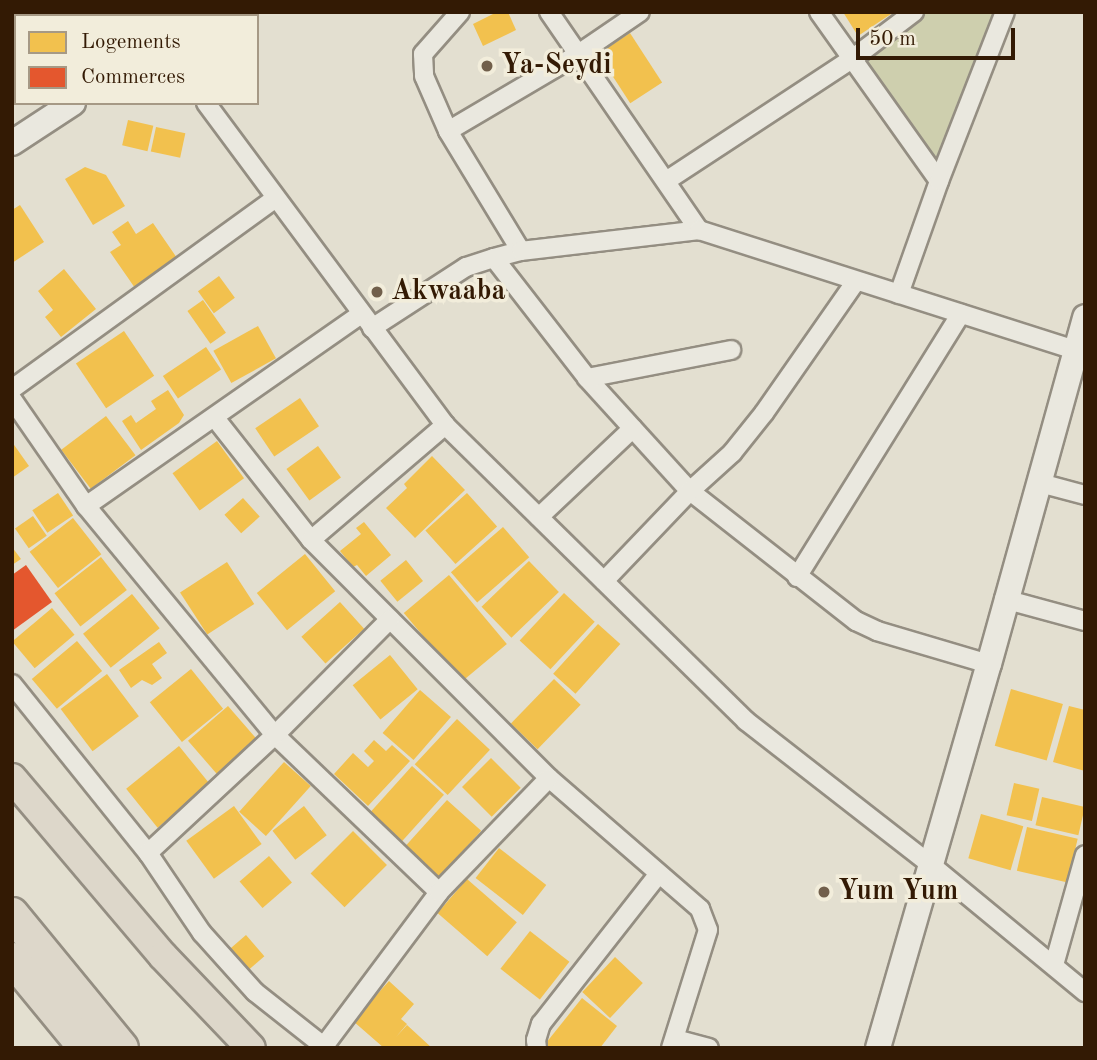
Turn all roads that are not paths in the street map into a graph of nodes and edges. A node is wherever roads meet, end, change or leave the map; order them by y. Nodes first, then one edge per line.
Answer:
1 (460, 12) edge
2 (549, 12) edge
3 (640, 12) edge
4 (819, 12) edge
5 (914, 12) edge
6 (1005, 12) edge
7 (577, 55) junction
8 (852, 59) junction
9 (69, 105) edge
10 (207, 105) edge
11 (448, 131) junction
12 (12, 143) edge
13 (666, 181) junction
14 (939, 181) junction
15 (274, 199) junction
16 (699, 230) junction
17 (521, 251) junction
18 (495, 258) junction
19 (856, 281) junction
20 (899, 294) junction
21 (961, 314) junction
22 (1085, 317) edge
23 (366, 321) junction
24 (731, 350) dead end
25 (1080, 352) edge
26 (587, 378) junction
27 (12, 389) edge
28 (12, 399) edge
29 (215, 418) junction
30 (445, 425) junction
31 (633, 429) junction
32 (1040, 483) junction
33 (690, 491) junction
34 (1085, 495) edge
35 (86, 506) junction
36 (539, 517) junction
37 (311, 540) junction
38 (797, 577) junction
39 (604, 581) junction
40 (1004, 599) junction
41 (390, 619) junction
42 (1085, 621) edge
43 (989, 664) junction
44 (12, 684) edge
45 (275, 735) junction
46 (12, 778) edge
47 (549, 778) junction
48 (148, 853) junction
49 (1085, 855) edge
50 (931, 865) junction
51 (658, 875) junction
52 (439, 892) junction
53 (12, 914) edge
54 (12, 959) edge
55 (1055, 965) junction
56 (1085, 992) edge
57 (673, 1043) edge
58 (325, 1047) edge
59 (85, 1048) edge
60 (122, 1048) edge
61 (251, 1048) edge
62 (537, 1048) edge
63 (709, 1048) edge
64 (878, 1048) edge

1 - 11 street
2 - 7 street
3 - 7 street
4 - 8 street
5 - 8 street
6 - 14 street
7 - 11 street
7 - 13 street
8 - 13 street
8 - 14 street
9 - 12 street
10 - 15 street
11 - 17 street
13 - 16 street
14 - 20 street
15 - 23 street
15 - 27 street
16 - 17 street
16 - 19 street
17 - 18 street
18 - 23 street
18 - 26 street
19 - 20 street
19 - 33 street
20 - 21 street
21 - 25 street
21 - 38 street
22 - 25 street
23 - 29 street
23 - 30 street
24 - 26 street
25 - 32 street
26 - 31 street
28 - 35 street
29 - 35 street
29 - 37 street
30 - 36 street
30 - 37 street
31 - 33 street
31 - 36 street
32 - 34 street
32 - 40 street
33 - 38 street
33 - 39 street
35 - 45 street
36 - 39 street
37 - 41 street
38 - 43 street
39 - 50 street
40 - 42 street
40 - 43 street
41 - 45 street
41 - 47 street
43 - 50 street
44 - 48 street
45 - 48 street
45 - 52 street
46 - 61 main road
47 - 51 street
47 - 52 street
48 - 58 street
49 - 55 street
50 - 55 street
50 - 64 street
51 - 57 street
51 - 62 street
52 - 58 street
53 - 60 highway
54 - 59 highway
55 - 56 street
57 - 63 street

